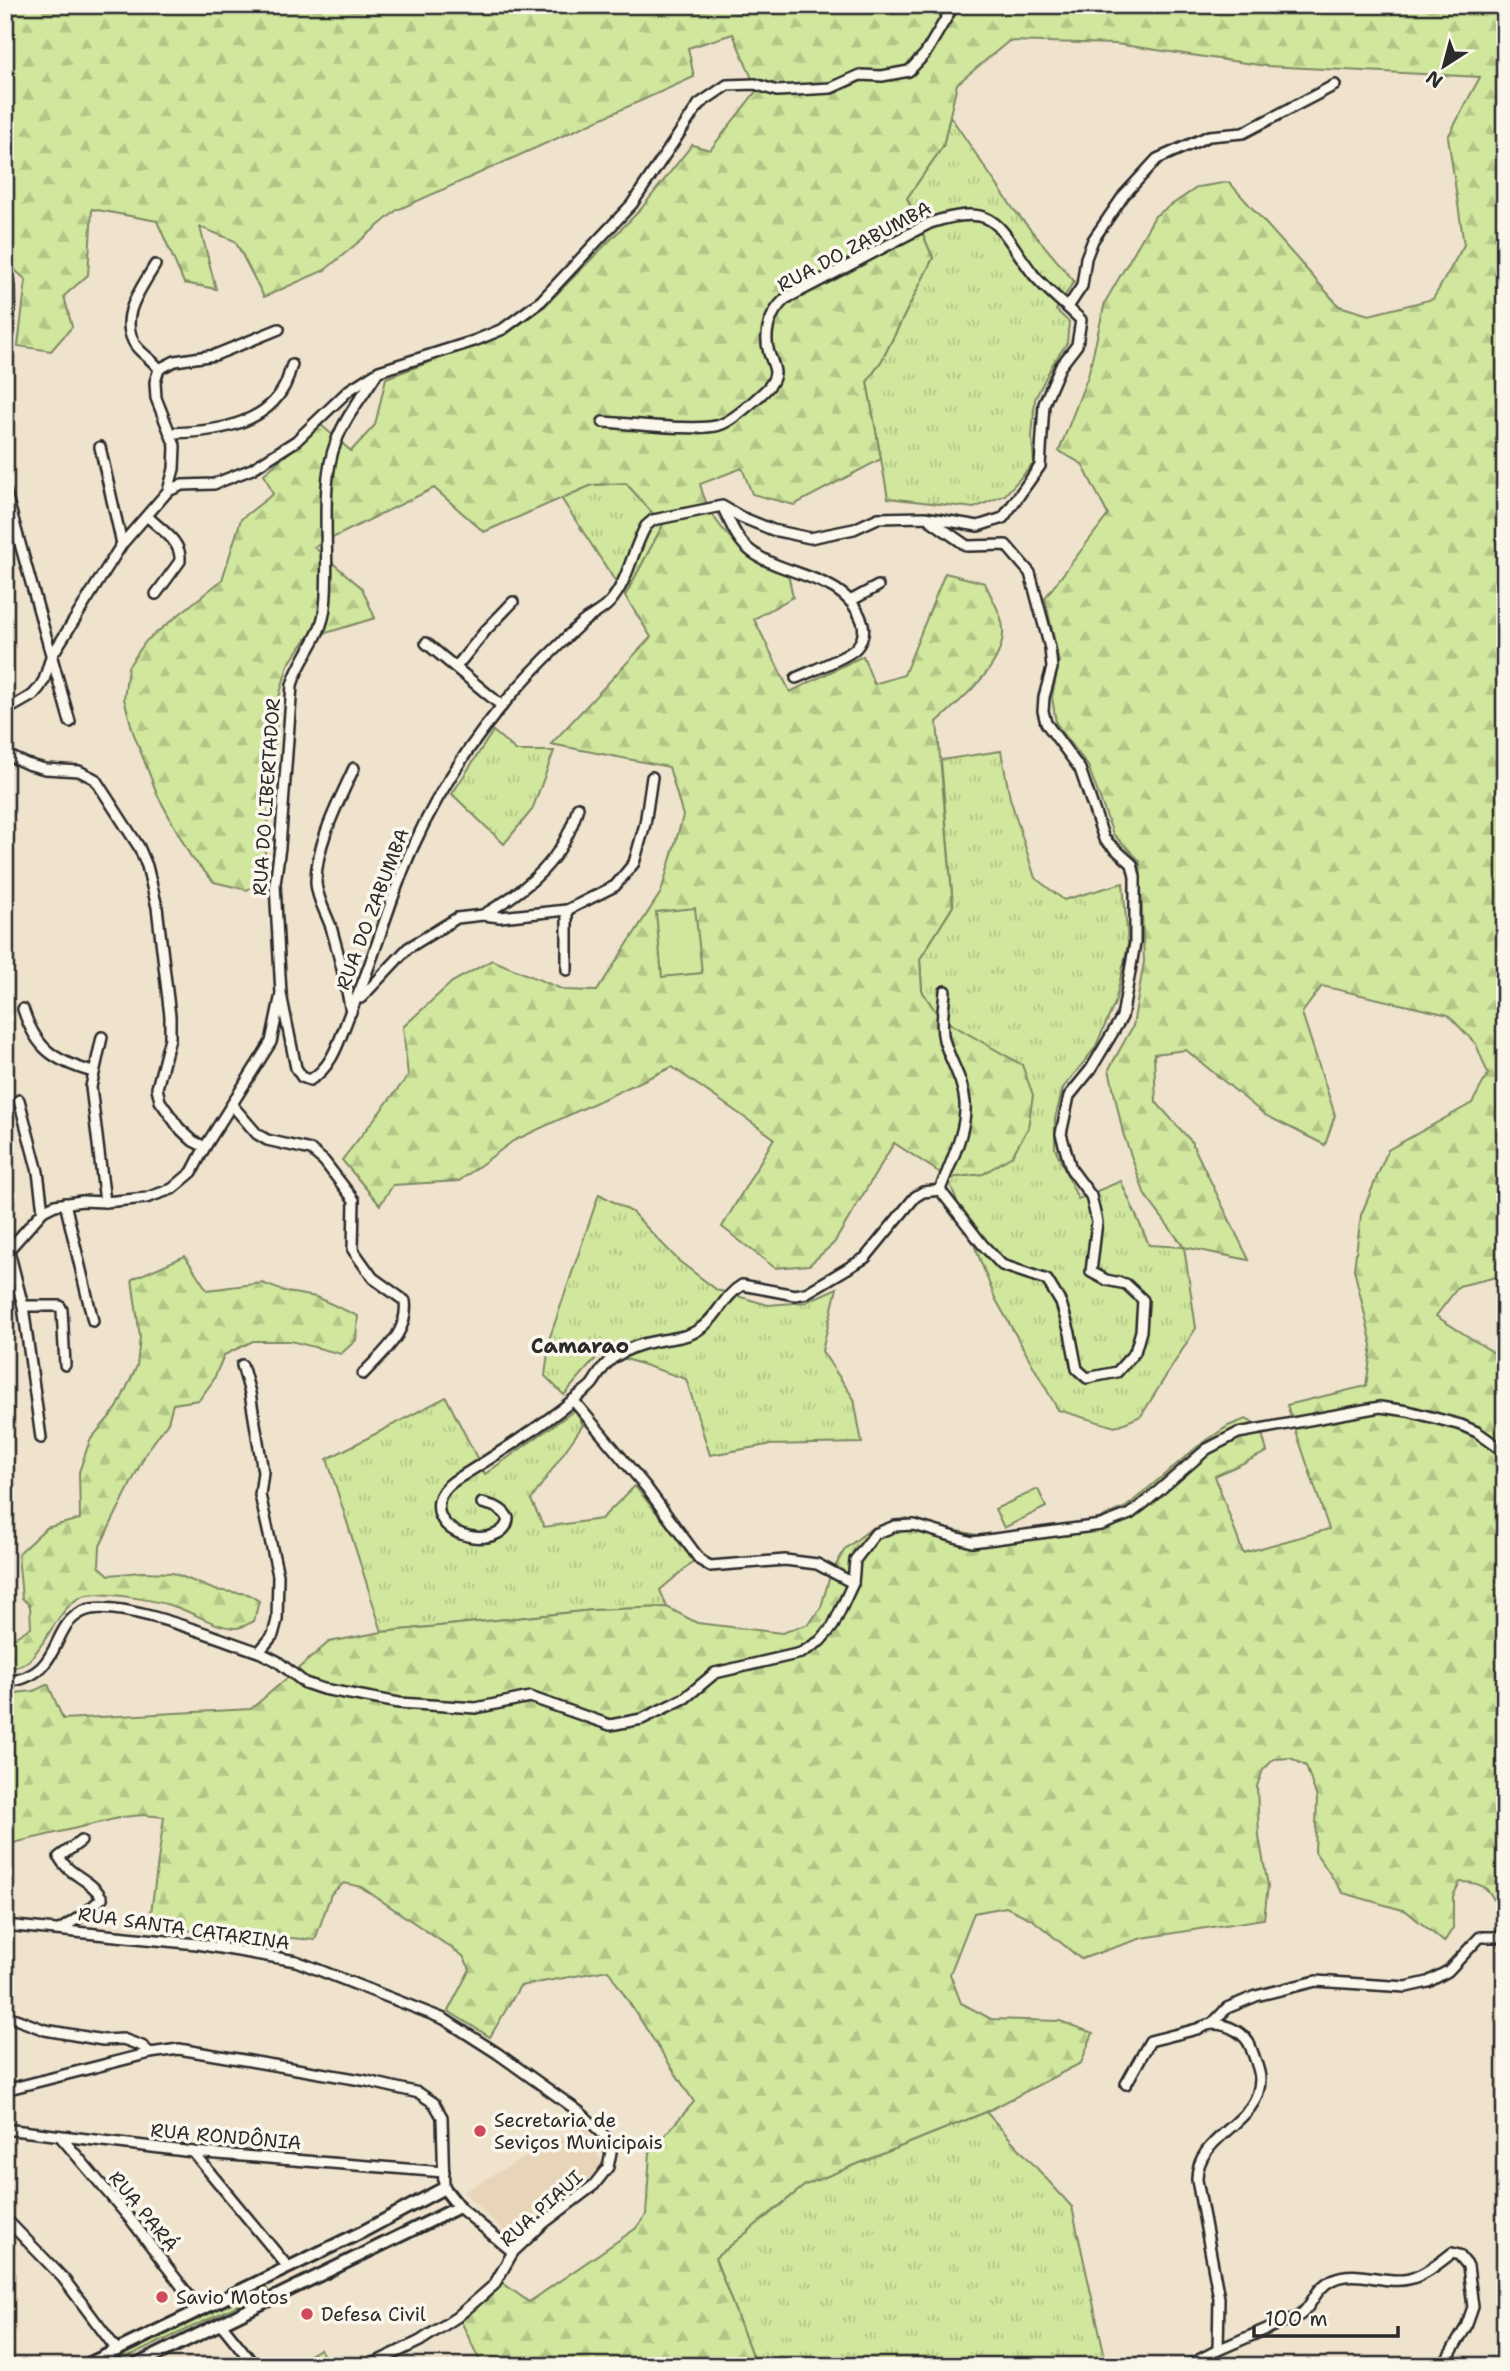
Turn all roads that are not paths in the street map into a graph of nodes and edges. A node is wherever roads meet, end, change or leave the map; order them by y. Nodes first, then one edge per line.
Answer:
1 (954, 5) edge
2 (1335, 85) dead end
3 (155, 265) dead end
4 (5, 273) edge
5 (1068, 307) junction
6 (279, 330) dead end
7 (5, 332) edge
8 (292, 365) dead end
9 (159, 369) junction
10 (379, 371) junction
11 (603, 422) dead end
12 (170, 433) junction
13 (100, 447) dead end
14 (5, 490) edge
15 (169, 491) junction
16 (722, 506) junction
17 (148, 517) junction
18 (925, 517) junction
19 (122, 544) junction
20 (878, 586) dead end
21 (156, 594) dead end
22 (850, 601) junction
23 (513, 602) dead end
24 (426, 643) dead end
25 (51, 657) junction
26 (456, 667) junction
27 (796, 678) dead end
28 (502, 706) junction
29 (5, 711) edge
30 (70, 722) dead end
31 (5, 754) edge
32 (354, 768) dead end
33 (652, 777) dead end
34 (578, 807) dead end
35 (567, 910) junction
36 (483, 915) junction
37 (567, 970) dead end
38 (945, 991) dead end
39 (281, 994) junction
40 (23, 1009) dead end
41 (353, 1009) junction
42 (102, 1037) dead end
43 (93, 1072) junction
44 (19, 1100) dead end
45 (232, 1105) junction
46 (205, 1147) junction
47 (940, 1190) junction
48 (105, 1202) junction
49 (65, 1203) junction
50 (43, 1211) junction
51 (7, 1252) edge
52 (23, 1306) junction
53 (93, 1321) dead end
54 (65, 1365) dead end
55 (242, 1365) dead end
56 (363, 1374) dead end
57 (573, 1400) junction
58 (41, 1438) dead end
59 (1505, 1452) edge
60 (482, 1503) dead end
61 (853, 1583) junction
62 (259, 1652) junction
63 (5, 1682) edge
64 (81, 1841) dead end
65 (5, 1925) edge
66 (61, 1929) junction
67 (1505, 1937) edge
68 (5, 2015) edge
69 (1213, 2024) junction
70 (150, 2053) junction
71 (1126, 2084) dead end
72 (5, 2090) edge
73 (5, 2129) edge
74 (604, 2135) joint
75 (60, 2137) junction
76 (193, 2152) junction
77 (444, 2172) junction
78 (444, 2188) junction
79 (425, 2200) junction
80 (459, 2207) junction
81 (5, 2218) edge
82 (436, 2219) junction
83 (513, 2252) junction
84 (288, 2267) junction
85 (264, 2278) junction
86 (275, 2299) junction
87 (199, 2309) junction
88 (222, 2325) junction
89 (117, 2350) junction
90 (1218, 2350) junction
91 (5, 2357) edge
92 (11, 2366) edge
93 (84, 2366) edge
94 (134, 2366) edge
95 (255, 2366) edge
96 (368, 2366) edge
97 (1187, 2366) edge
98 (1443, 2366) edge

1 - 10 street
2 - 5 street
3 - 9 street
4 - 7 street
5 - 11 street, RUA DO ZABUMBA
5 - 18 street, RUA DO ZABUMBA
6 - 9 street
8 - 12 street
9 - 12 street
10 - 15 street
10 - 39 street, RUA DO LIBERTADOR
12 - 15 street
13 - 19 street
14 - 25 street
15 - 17 street
16 - 18 street, RUA DO ZABUMBA
16 - 22 street
16 - 28 street, RUA DO ZABUMBA
17 - 19 street
17 - 21 street
18 - 47 street
19 - 25 street
20 - 22 street
22 - 27 street
23 - 26 street
24 - 26 street
25 - 29 street
25 - 30 street
26 - 28 street
28 - 41 street, RUA DO ZABUMBA
31 - 46 street
32 - 41 street
33 - 35 street
34 - 36 street
35 - 36 street
35 - 37 street
36 - 41 street
38 - 47 street
39 - 41 street, RUA DO ZABUMBA
39 - 45 street
40 - 43 street
42 - 43 street
43 - 48 street
44 - 50 street
45 - 46 street
45 - 56 street
46 - 48 street
47 - 57 street
48 - 49 street
49 - 50 street
49 - 53 street
50 - 51 street
51 - 52 street
52 - 54 street
52 - 58 street
55 - 62 street
57 - 60 street
57 - 61 street
59 - 61 street
61 - 62 street
62 - 63 street
64 - 66 street
65 - 66 street, RUA SANTA CATARINA
66 - 74 street, RUA SANTA CATARINA
67 - 69 street
68 - 70 street
69 - 71 street
69 - 90 street
70 - 72 street
70 - 77 street
73 - 75 street, RUA RONDÔNIA
74 - 83 street, RUA PIAUI
75 - 76 street, RUA RONDÔNIA
75 - 87 street, RUA PARÁ
76 - 77 street, RUA RONDÔNIA
76 - 84 street
77 - 78 street
78 - 79 street
78 - 80 street
79 - 82 street
79 - 84 street
80 - 82 street
80 - 83 street
81 - 89 street
82 - 86 street
83 - 96 street, RUA PIAUI
84 - 85 street
85 - 86 street
85 - 87 street
86 - 88 street
87 - 89 street
88 - 94 street
88 - 95 street
89 - 93 street
90 - 97 street
90 - 98 street
91 - 92 street

